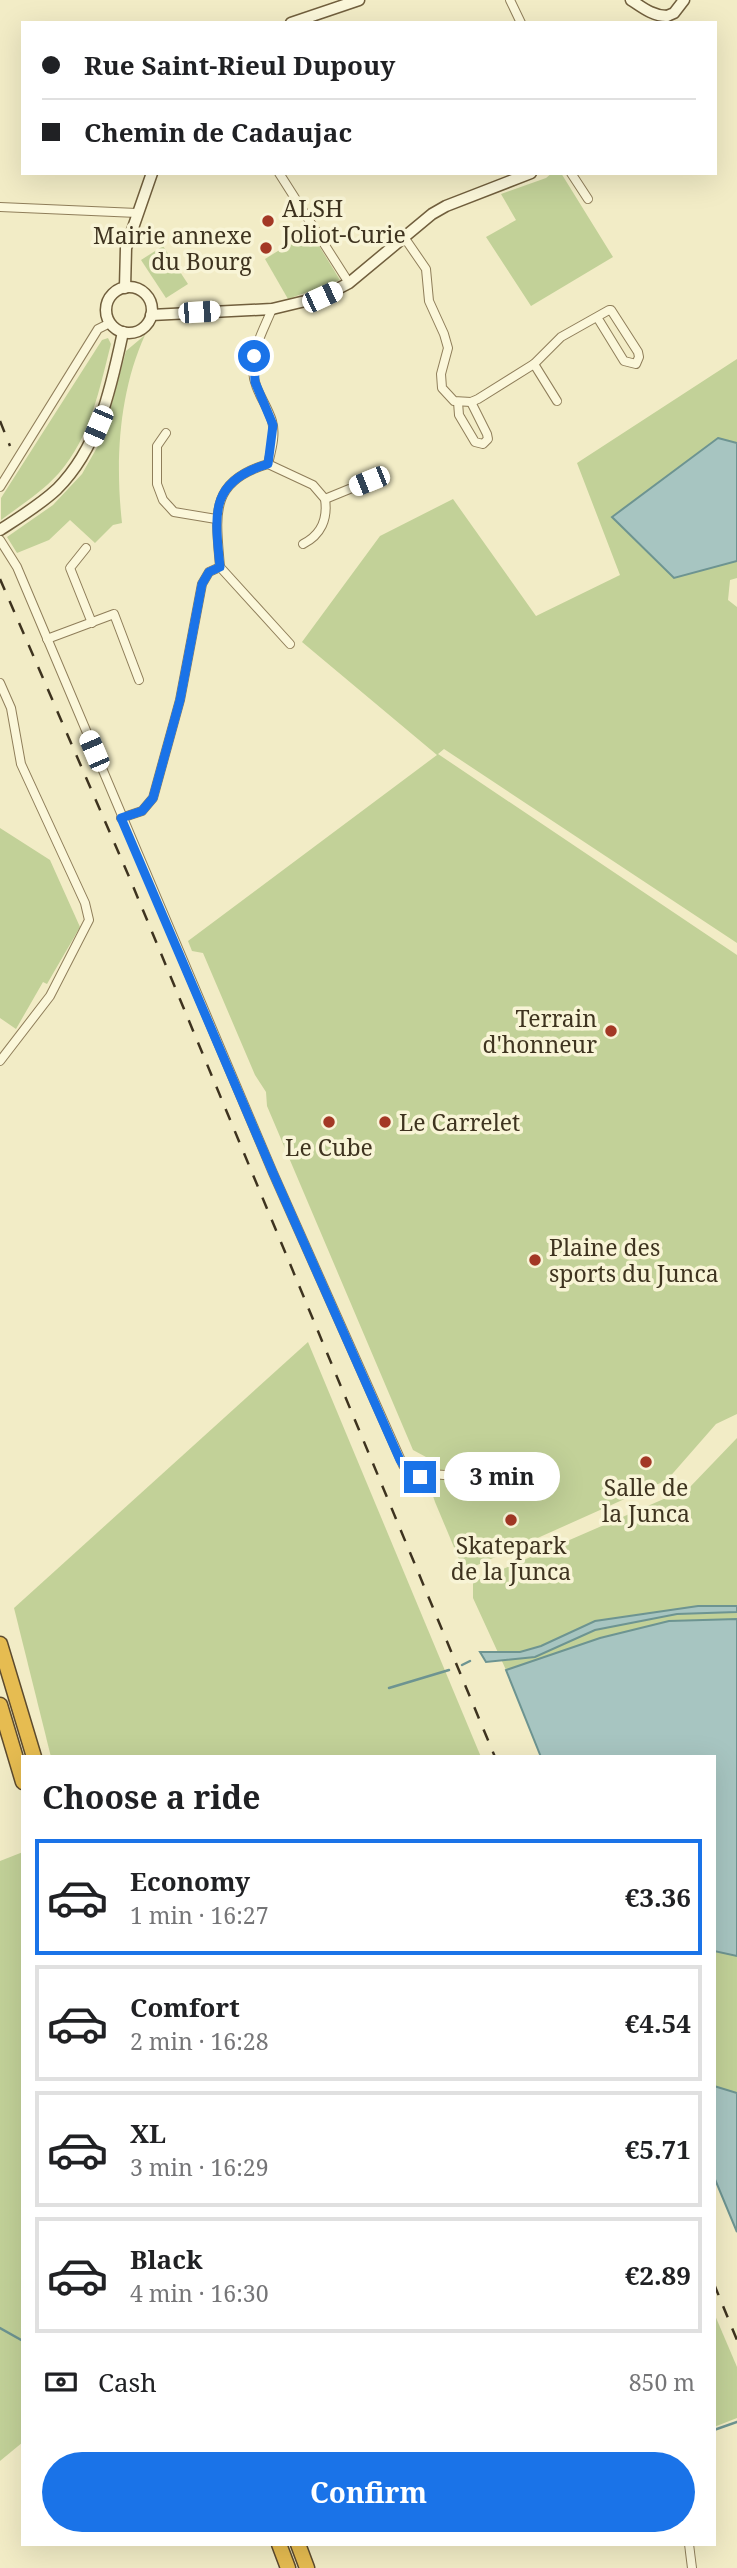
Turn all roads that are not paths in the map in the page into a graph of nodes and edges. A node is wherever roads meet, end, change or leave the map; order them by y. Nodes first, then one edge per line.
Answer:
1 (359, 0) edge
2 (510, 0) edge
3 (631, 0) edge
4 (684, 0) edge
5 (668, 19) edge
6 (297, 21) edge
7 (520, 21) edge
8 (151, 175) edge
9 (280, 175) edge
10 (526, 175) edge
11 (572, 175) edge
12 (588, 199) dead end
13 (0, 207) edge
14 (137, 213) junction
15 (404, 237) junction
16 (349, 283) junction
17 (125, 288) junction
18 (272, 309) junction
19 (151, 315) junction
20 (597, 317) junction
21 (110, 323) junction
22 (123, 332) junction
23 (534, 364) junction
24 (557, 401) dead end
25 (458, 402) junction
26 (471, 402) junction
27 (166, 433) dead end
28 (268, 464) junction
29 (369, 481) dead end
30 (0, 487) edge
31 (325, 499) junction
32 (216, 519) junction
33 (2, 529) edge
34 (0, 540) edge
35 (303, 544) dead end
36 (86, 548) dead end
37 (220, 567) junction
38 (92, 623) junction
39 (47, 639) junction
40 (290, 644) dead end
41 (139, 680) dead end
42 (0, 683) edge
43 (121, 818) junction
44 (0, 1060) edge
45 (444, 1475) dead end
46 (0, 1644) edge
47 (0, 1705) edge
48 (33, 1755) edge
49 (21, 1775) edge
50 (280, 2546) edge
51 (299, 2546) edge
52 (689, 2546) edge
53 (288, 2568) edge
54 (307, 2568) edge
55 (692, 2568) edge

1 - 6 main road
2 - 7 street
3 - 5 main road
4 - 5 main road
8 - 14 main road
9 - 16 street
10 - 15 main road
11 - 12 street
13 - 14 street
14 - 17 main road
15 - 16 main road
15 - 25 street
16 - 18 main road
17 - 19 main road
17 - 21 main road
18 - 19 main road
18 - 28 street
19 - 22 main road
20 - 20 street
20 - 23 street
21 - 22 main road
21 - 30 street
22 - 33 main road
23 - 24 street
23 - 26 street
25 - 26 street
25 - 26 street
27 - 32 street
28 - 31 street
28 - 32 street
29 - 31 street
31 - 35 street
32 - 37 street
34 - 39 street
36 - 38 street
37 - 40 street
37 - 43 street
38 - 39 street
38 - 41 street
39 - 43 street
42 - 44 street
43 - 45 street
46 - 48 highway
47 - 49 highway
50 - 53 highway
51 - 54 highway
52 - 55 street

